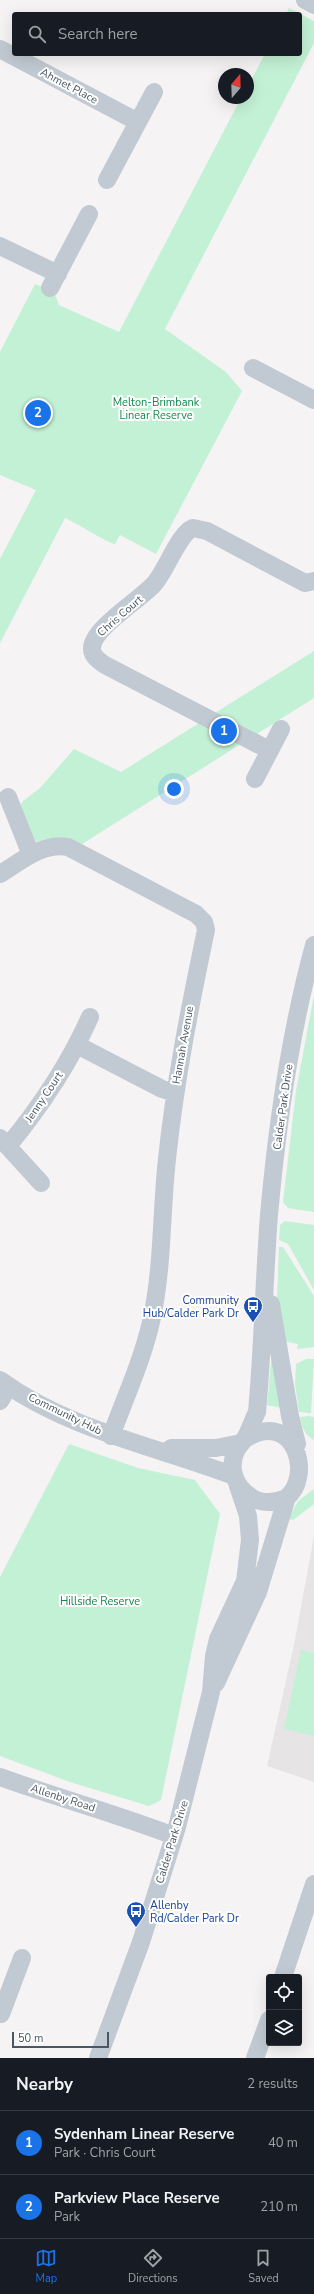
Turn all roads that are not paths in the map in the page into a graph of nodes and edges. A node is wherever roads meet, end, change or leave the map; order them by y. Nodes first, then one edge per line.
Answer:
1 (305, 0) edge
2 (314, 5) edge
3 (0, 49) edge
4 (12, 55) edge
5 (13, 56) edge
6 (154, 92) dead end
7 (138, 122) junction
8 (108, 180) dead end
9 (89, 214) dead end
10 (0, 246) edge
11 (253, 368) dead end
12 (314, 400) edge
13 (314, 581) edge
14 (281, 729) dead end
15 (269, 750) junction
16 (255, 779) dead end
17 (8, 798) dead end
18 (31, 855) junction
19 (0, 874) edge
20 (314, 945) edge
21 (90, 1017) dead end
22 (77, 1045) junction
23 (175, 1093) junction
24 (4, 1142) edge
25 (41, 1183) dead end
26 (266, 1272) junction
27 (3, 1389) edge
28 (116, 1437) junction
29 (243, 1441) junction
30 (303, 1446) edge
31 (156, 1448) junction
32 (235, 1479) junction
33 (300, 1488) edge
34 (211, 1692) junction
35 (0, 1777) edge
36 (176, 1831) junction
37 (314, 1884) edge
38 (22, 1958) dead end
39 (284, 1974) edge
40 (6, 1978) edge
41 (1, 2014) edge
42 (266, 2028) edge
43 (98, 2058) edge
44 (255, 2058) edge

1 - 2 street
3 - 4 street, Ahmet Place
5 - 7 street, Ahmet Place
6 - 7 street
7 - 8 street
9 - 10 street
11 - 12 street
13 - 15 street, Chris Court
14 - 15 street
15 - 16 street
17 - 18 street
18 - 19 street, Hannah Avenue
18 - 23 street, Hannah Avenue
20 - 26 street, Calder Park Drive
21 - 22 street, Jenny Court
22 - 23 street
22 - 24 street, Jenny Court
23 - 28 street, Hannah Avenue
24 - 25 street, Jenny Court
26 - 29 street, Calder Park Drive
26 - 30 street, Calder Park Drive
27 - 28 street, Community Hub
28 - 31 street, Community Hub
29 - 30 street
29 - 31 street, Community Hub
29 - 32 street
30 - 33 street
31 - 32 street, Community Hub
32 - 33 street
32 - 34 street, Calder Park Drive
33 - 34 street, Calder Park Drive
34 - 36 street, Calder Park Drive
35 - 36 street, Allenby Road
36 - 43 street, Calder Park Drive
37 - 39 street
38 - 40 street
40 - 41 street
42 - 44 street

